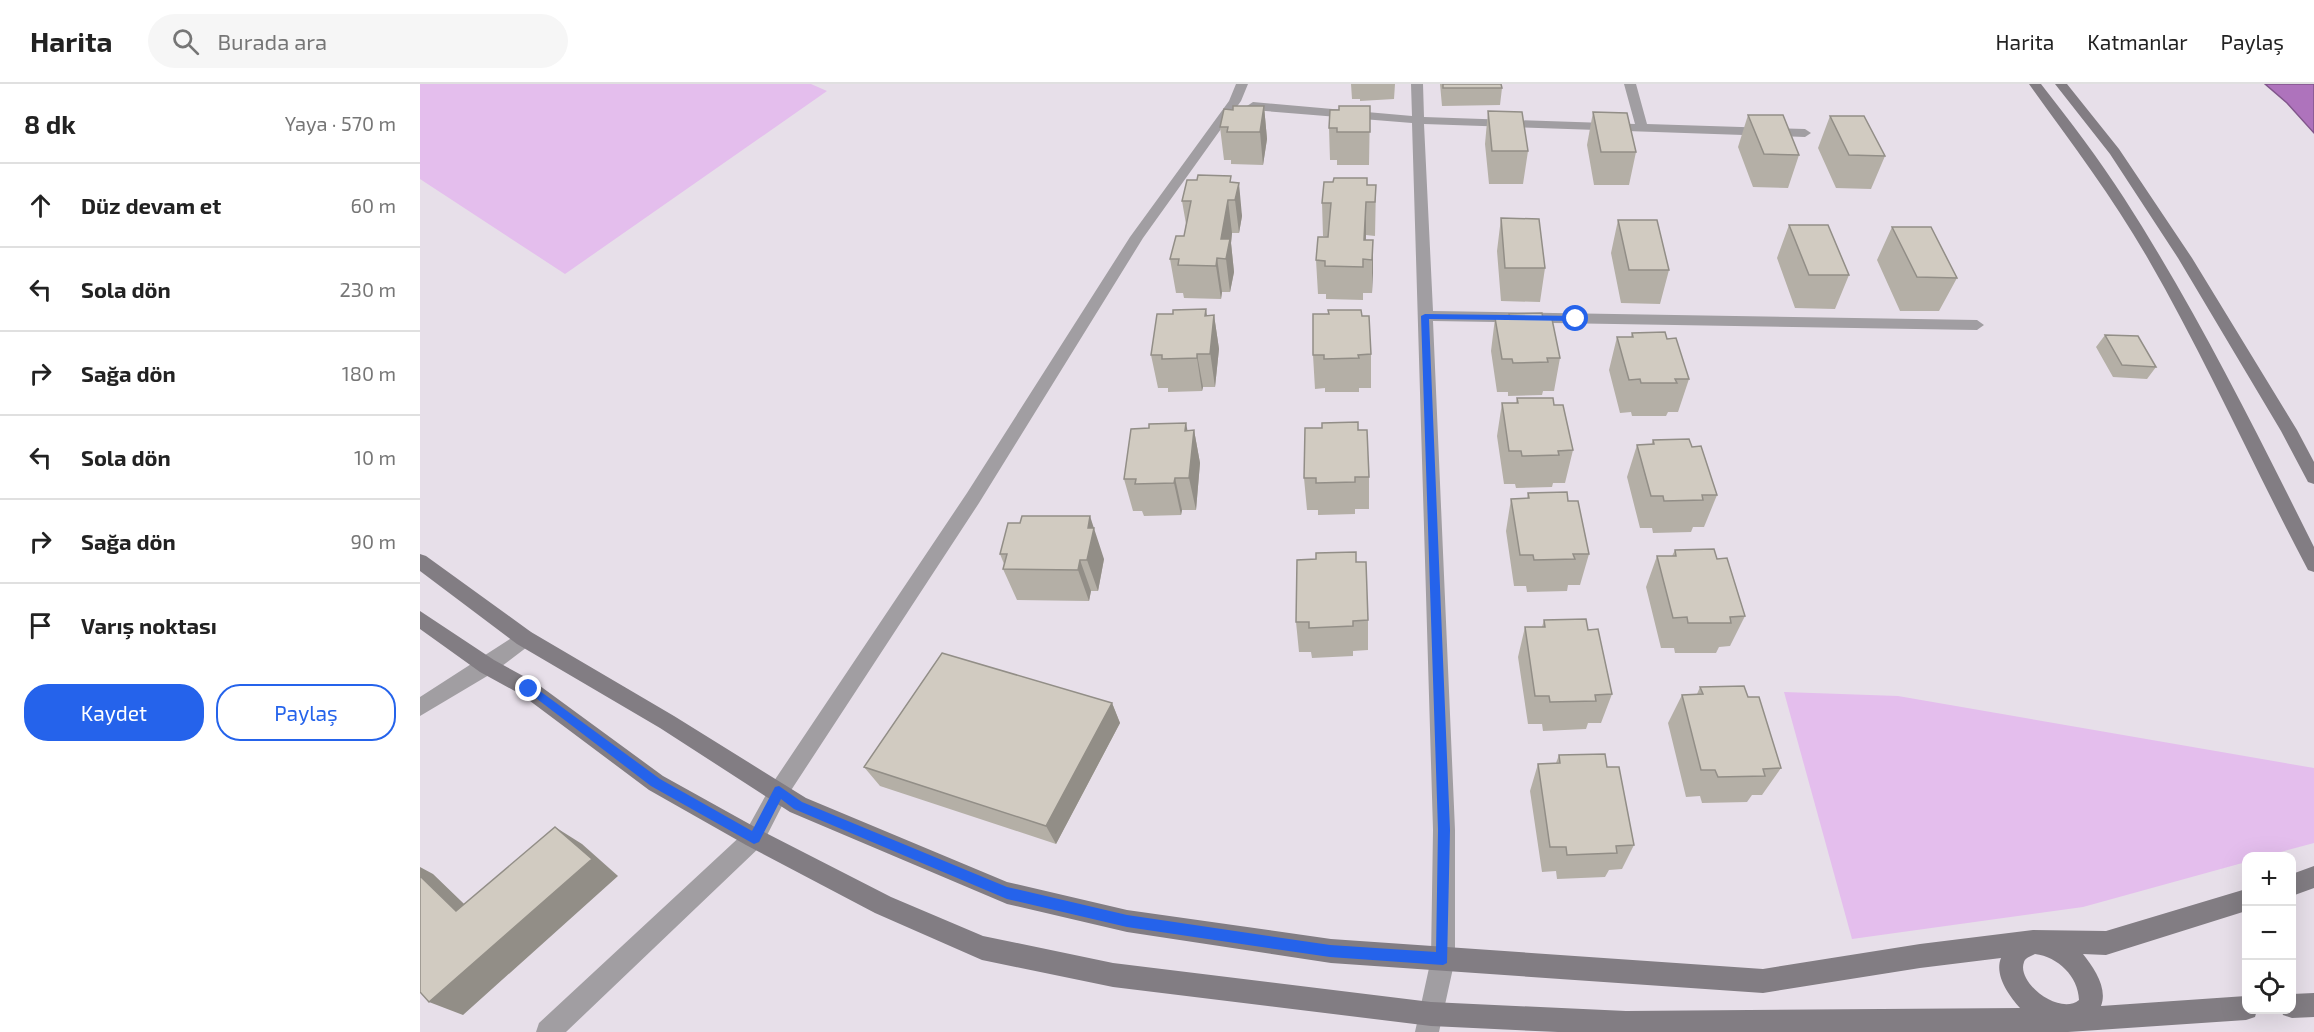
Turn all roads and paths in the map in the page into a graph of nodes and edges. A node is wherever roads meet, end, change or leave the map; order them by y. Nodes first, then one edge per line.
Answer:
1 (1242, 84) edge
2 (1417, 84) edge
3 (1630, 84) edge
4 (2035, 84) edge
5 (2061, 84) edge
6 (1253, 106) edge
7 (1418, 120) junction
8 (1642, 127) junction
9 (1805, 133) dead end
10 (1425, 316) junction
11 (1977, 325) dead end
12 (2314, 478) edge
13 (420, 561) edge
14 (2314, 565) edge
15 (420, 619) edge
16 (524, 638) junction
17 (487, 666) junction
18 (420, 706) edge
19 (779, 791) junction
20 (754, 838) junction
21 (2314, 877) edge
22 (2296, 884) edge
23 (2242, 902) edge
24 (2033, 942) junction
25 (1443, 959) junction
26 (2314, 1005) edge
27 (2296, 1006) edge
28 (2242, 1008) edge
29 (1429, 1023) edge
30 (2067, 1026) edge
31 (548, 1032) edge
32 (2098, 1032) edge

1 - 19 street
2 - 7 street
3 - 8 street
4 - 14 main road
5 - 12 main road
6 - 7 street
7 - 8 street
7 - 10 street
8 - 9 street
10 - 11 street
10 - 25 street
13 - 16 main road
15 - 17 main road
16 - 17 street
16 - 19 main road
17 - 18 street
17 - 20 main road
19 - 20 street
19 - 25 main road
20 - 29 main road
20 - 31 street
21 - 22 main road
23 - 24 main road
24 - 25 main road
24 - 30 main road
24 - 30 main road
25 - 29 street
26 - 27 main road
28 - 30 main road
29 - 30 main road
30 - 32 main road

